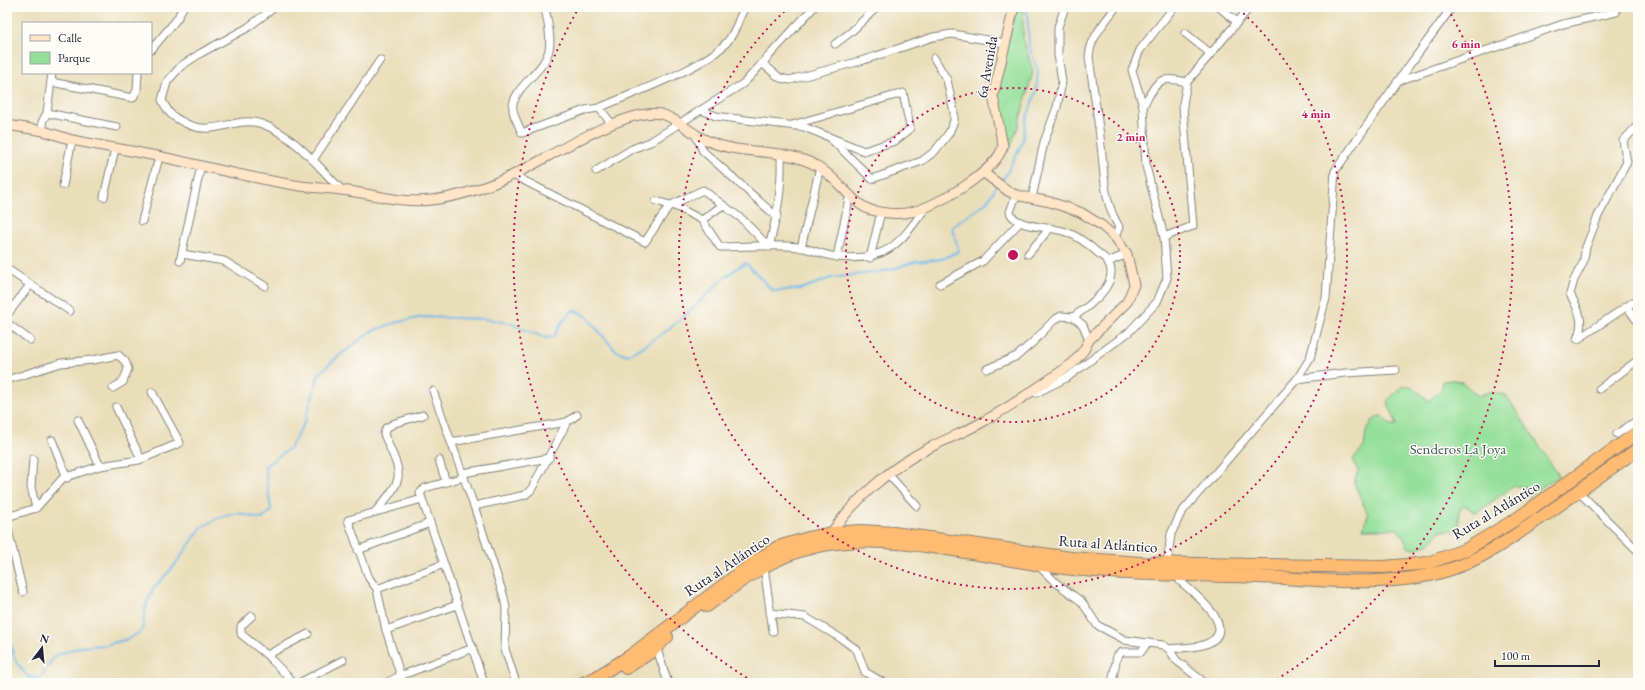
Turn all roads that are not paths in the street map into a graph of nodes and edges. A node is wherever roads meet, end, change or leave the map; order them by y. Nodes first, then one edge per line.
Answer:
1 (182, 7) edge
2 (275, 7) edge
3 (546, 7) edge
4 (745, 7) edge
5 (814, 7) edge
6 (876, 7) edge
7 (1014, 7) edge
8 (1065, 7) edge
9 (1116, 7) edge
10 (1174, 7) edge
11 (1219, 7) edge
12 (1250, 7) edge
13 (1452, 7) edge
14 (1616, 12) dead end
15 (1237, 22) junction
16 (1185, 33) dead end
17 (1005, 43) junction
18 (835, 44) dead end
19 (152, 49) edge
20 (1210, 53) junction
21 (934, 58) dead end
22 (380, 60) dead end
23 (762, 63) junction
24 (52, 74) edge
25 (138, 74) edge
26 (1398, 81) junction
27 (51, 82) junction
28 (1188, 82) junction
29 (1143, 106) junction
30 (599, 108) junction
31 (701, 110) junction
32 (46, 113) junction
33 (680, 123) junction
34 (612, 124) junction
35 (7, 125) edge
36 (792, 125) junction
37 (1638, 125) edge
38 (117, 127) dead end
39 (44, 131) junction
40 (694, 133) junction
41 (827, 136) junction
42 (72, 140) junction
43 (115, 149) junction
44 (781, 154) junction
45 (159, 157) junction
46 (313, 160) junction
47 (201, 166) junction
48 (820, 167) junction
49 (596, 171) dead end
50 (986, 174) junction
51 (513, 175) junction
52 (63, 185) dead end
53 (342, 190) junction
54 (1012, 193) junction
55 (850, 194) junction
56 (104, 197) dead end
57 (1032, 198) junction
58 (656, 201) dead end
59 (723, 205) junction
60 (669, 206) junction
61 (927, 206) junction
62 (881, 212) junction
63 (777, 217) junction
64 (702, 220) junction
65 (142, 221) dead end
66 (1020, 222) junction
67 (1050, 228) junction
68 (1115, 237) junction
69 (1164, 237) junction
70 (769, 247) junction
71 (801, 248) junction
72 (1028, 254) dead end
73 (1127, 254) junction
74 (837, 257) junction
75 (870, 258) junction
76 (1108, 262) junction
77 (7, 269) edge
78 (30, 284) junction
79 (940, 284) dead end
80 (265, 286) dead end
81 (1638, 299) edge
82 (1626, 307) junction
83 (70, 310) dead end
84 (7, 315) edge
85 (1073, 317) junction
86 (1638, 322) edge
87 (7, 323) edge
88 (30, 340) dead end
89 (1089, 340) junction
90 (1638, 360) edge
91 (987, 369) dead end
92 (1396, 370) dead end
93 (7, 378) edge
94 (1297, 379) junction
95 (113, 388) dead end
96 (1599, 389) dead end
97 (433, 391) dead end
98 (152, 392) dead end
99 (1011, 406) junction
100 (116, 407) dead end
101 (423, 415) dead end
102 (577, 415) dead end
103 (78, 420) dead end
104 (1638, 420) edge
105 (567, 422) junction
106 (1638, 432) edge
107 (1618, 434) dead end
108 (52, 440) dead end
109 (451, 442) junction
110 (1638, 449) edge
111 (549, 458) junction
112 (33, 459) dead end
113 (141, 459) junction
114 (439, 460) dead end
115 (100, 466) junction
116 (888, 474) junction
117 (463, 475) junction
118 (67, 478) junction
119 (446, 482) junction
120 (1578, 491) junction
121 (422, 499) junction
122 (474, 506) junction
123 (917, 506) dead end
124 (36, 508) junction
125 (375, 512) junction
126 (7, 517) edge
127 (430, 523) junction
128 (7, 526) edge
129 (831, 533) junction
130 (358, 550) junction
131 (1638, 551) edge
132 (444, 564) junction
133 (1038, 564) junction
134 (1167, 564) junction
135 (764, 567) junction
136 (1178, 576) junction
137 (376, 589) junction
138 (23, 592) dead end
139 (458, 605) junction
140 (770, 613) junction
141 (252, 616) dead end
142 (386, 630) junction
143 (773, 631) dead end
144 (308, 634) dead end
145 (1147, 643) junction
146 (656, 646) junction
147 (473, 648) junction
148 (1169, 649) junction
149 (267, 655) junction
150 (343, 660) dead end
151 (400, 676) junction
152 (294, 683) edge
153 (299, 683) edge
154 (386, 683) edge
155 (402, 683) edge
156 (484, 683) edge
157 (516, 683) edge
158 (583, 683) edge
159 (601, 683) edge
160 (668, 683) edge
161 (884, 683) edge
162 (1112, 683) edge
163 (1202, 683) edge

1 - 19 street
2 - 46 street
3 - 30 street
4 - 30 street
5 - 23 street
6 - 18 street
7 - 17 street, 6a Avenida
8 - 57 street
9 - 68 street
10 - 29 street
11 - 15 street
12 - 15 street
13 - 26 street
14 - 26 street
15 - 20 street
16 - 20 street
17 - 23 street
17 - 50 street, 6a Avenida
20 - 28 street
21 - 41 street
22 - 46 street
23 - 31 street
24 - 27 street
25 - 27 street
26 - 94 street
27 - 32 street
28 - 29 street
28 - 69 street
29 - 69 street
30 - 34 street
31 - 33 street
31 - 36 street
32 - 38 street
32 - 39 street
33 - 34 street, 6a Avenida
33 - 40 street, 6a Avenida
33 - 49 street
34 - 51 street, 6a Avenida
35 - 39 street, 6a Avenida
36 - 41 street
36 - 41 street
37 - 82 street
39 - 42 street, 6a Avenida
40 - 44 street, 6a Avenida
40 - 63 street
42 - 43 street, 6a Avenida
42 - 52 street
43 - 45 street, 6a Avenida
43 - 56 street
44 - 48 street, 6a Avenida
44 - 63 street
45 - 47 street, 6a Avenida
45 - 65 street
46 - 53 street
47 - 53 street, 6a Avenida
47 - 80 street
48 - 55 street, 6a Avenida
48 - 71 street
50 - 54 street
50 - 61 street, 6a Avenida
51 - 53 street, 6a Avenida
51 - 60 street
54 - 57 street
54 - 66 street
55 - 62 street, 6a Avenida
55 - 74 street
57 - 68 street
58 - 60 street
59 - 60 street
59 - 64 street
59 - 70 street
60 - 64 street
61 - 62 street, 6a Avenida
61 - 75 street
62 - 75 street
63 - 70 street
64 - 70 street
66 - 67 street
66 - 79 street
67 - 72 street
67 - 76 street
68 - 73 street
69 - 99 street
70 - 71 street
71 - 74 street
73 - 76 street
73 - 89 street
74 - 75 street
76 - 85 street
77 - 78 street
78 - 83 street
78 - 84 street
81 - 82 street
82 - 86 street
85 - 89 street
85 - 91 street
87 - 88 street
89 - 99 street
90 - 96 street
92 - 94 street
93 - 95 street
94 - 134 street
97 - 109 street
98 - 113 street
99 - 116 street
100 - 113 street
101 - 125 street
102 - 105 street
103 - 115 street
104 - 107 street
105 - 109 street
105 - 111 street
106 - 134 highway, Ruta al Atlántico
108 - 118 street
109 - 117 street
110 - 120 highway, Ruta al Atlántico
111 - 117 street
111 - 122 street
112 - 124 street
113 - 115 street
114 - 119 street
115 - 118 street
116 - 123 street
116 - 129 street
117 - 119 street
117 - 122 street
118 - 124 street
119 - 121 street
120 - 131 street
120 - 136 highway, Ruta al Atlántico
121 - 125 street
121 - 127 street
122 - 157 street
124 - 126 street
125 - 130 street
127 - 130 street
127 - 132 street
128 - 138 street
129 - 134 highway, Ruta al Atlántico
129 - 158 highway, Ruta al Atlántico
130 - 137 street
132 - 137 street
132 - 139 street
133 - 135 highway, Ruta al Atlántico
133 - 136 highway, Ruta al Atlántico
133 - 145 street
135 - 140 street
135 - 146 highway, Ruta al Atlántico
136 - 148 street
137 - 142 street
139 - 142 street
139 - 147 street
140 - 143 street
140 - 161 street
141 - 149 street
142 - 151 street
144 - 149 street
145 - 148 street
145 - 162 street
146 - 159 highway, Ruta al Atlántico
146 - 160 street
147 - 151 street
147 - 156 street
148 - 163 street
149 - 152 street
150 - 153 street
151 - 154 street
151 - 155 street

